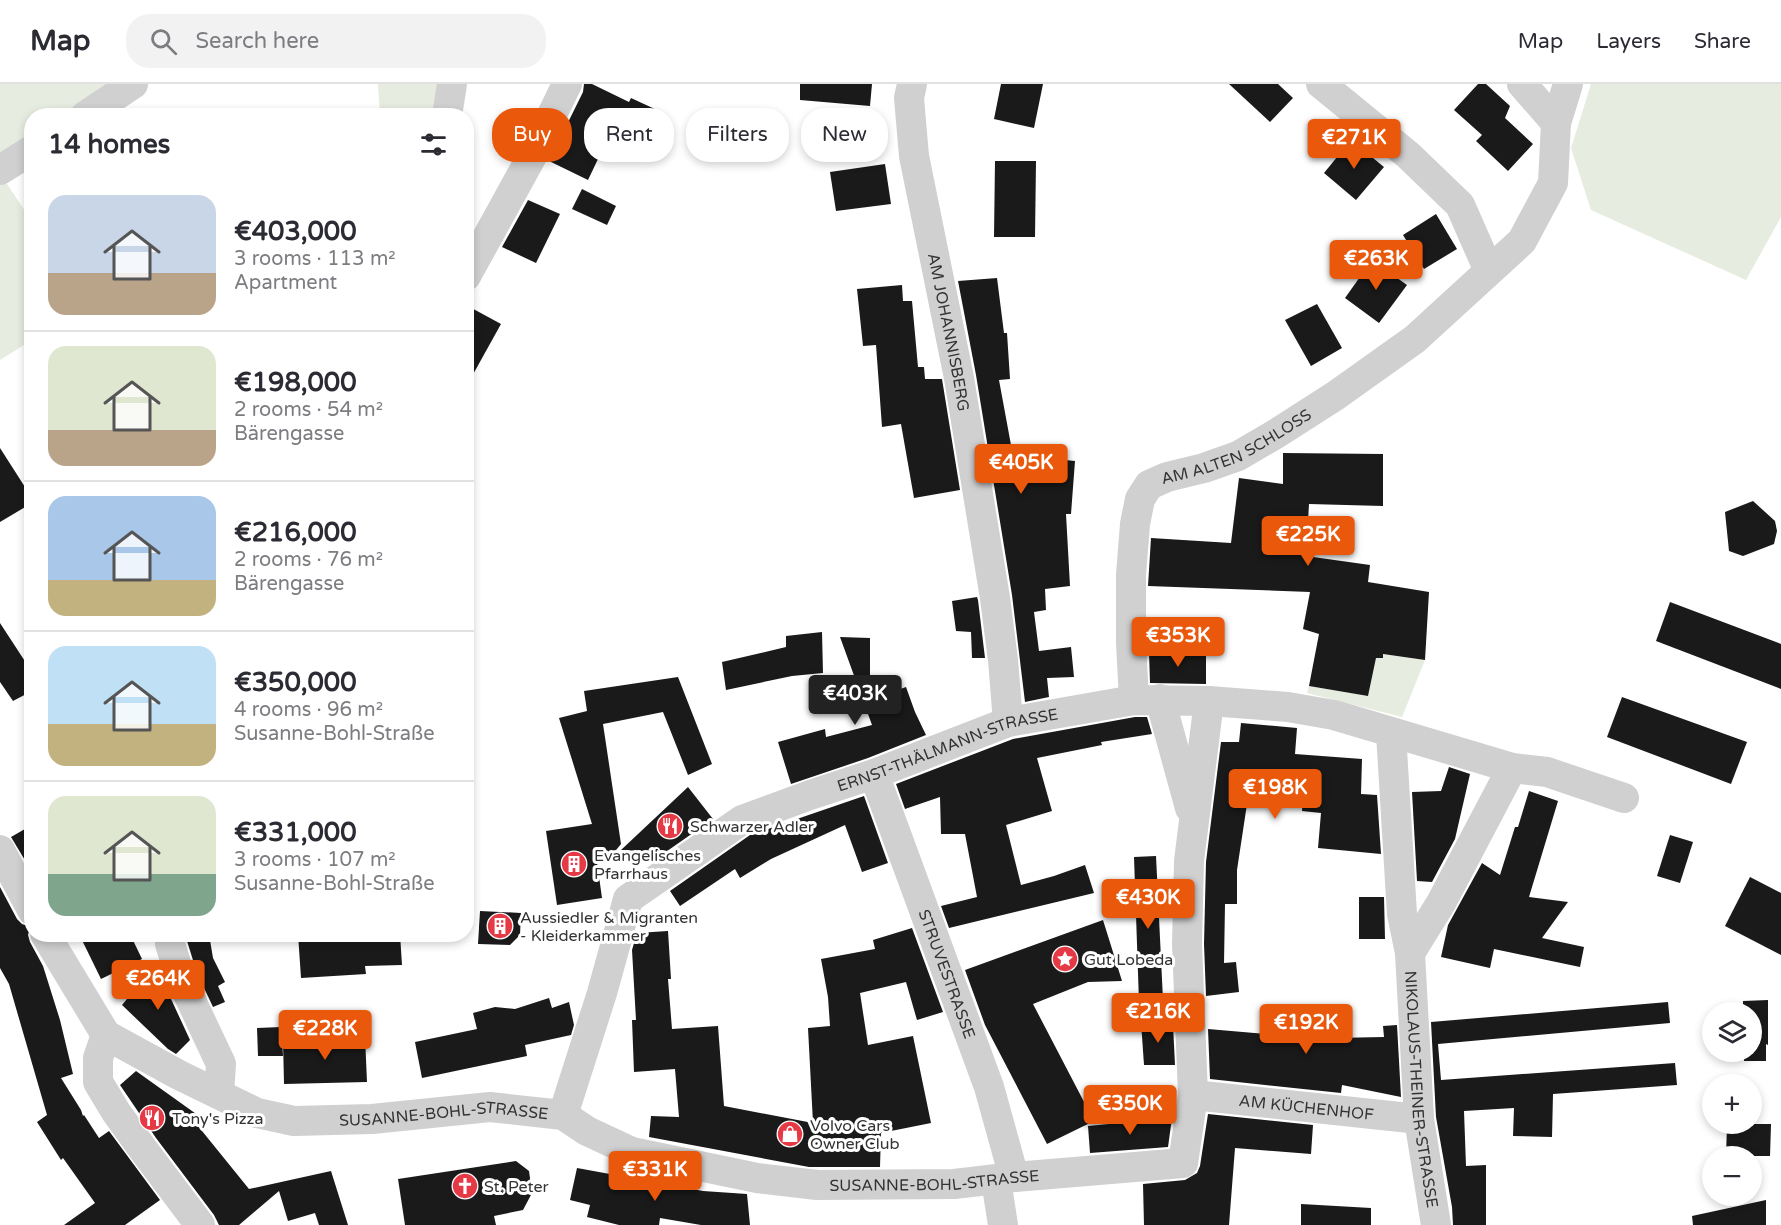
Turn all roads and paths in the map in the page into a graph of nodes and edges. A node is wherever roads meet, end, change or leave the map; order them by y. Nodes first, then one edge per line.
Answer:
1 (133, 84) edge
2 (452, 84) edge
3 (567, 84) edge
4 (912, 84) edge
5 (1321, 84) edge
6 (1522, 84) edge
7 (1568, 84) edge
8 (97, 108) edge
9 (448, 108) edge
10 (1556, 123) junction
11 (24, 155) edge
12 (0, 170) edge
13 (474, 261) edge
14 (1489, 270) junction
15 (1147, 700) junction
16 (1209, 701) junction
17 (1008, 722) junction
18 (1391, 733) junction
19 (1512, 768) junction
20 (874, 774) junction
21 (1624, 798) dead end
22 (1193, 819) junction
23 (0, 850) edge
24 (24, 895) edge
25 (50, 942) edge
26 (170, 942) edge
27 (1410, 953) junction
28 (106, 1035) junction
29 (219, 1094) junction
30 (1193, 1095) junction
31 (563, 1115) junction
32 (1419, 1119) junction
33 (1005, 1179) junction
34 (201, 1225) edge
35 (1003, 1225) edge
36 (1436, 1225) edge

1 - 8 street
2 - 9 street
3 - 13 street
4 - 17 street, AM JOHANNISBERG
5 - 14 street
6 - 10 street
7 - 10 street, AM ALTEN SCHLOSS
10 - 14 street, AM ALTEN SCHLOSS
11 - 12 street
14 - 15 street, AM ALTEN SCHLOSS
15 - 16 street, ERNST-THÄLMANN-STRASSE
15 - 17 street, ERNST-THÄLMANN-STRASSE
15 - 22 street, AM ALTEN SCHLOSS
16 - 18 street, ERNST-THÄLMANN-STRASSE
16 - 22 street
17 - 20 street, ERNST-THÄLMANN-STRASSE
18 - 19 street, ERNST-THÄLMANN-STRASSE
18 - 27 street, NIKOLAUS-THEINER-STRASSE
19 - 21 street, ERNST-THÄLMANN-STRASSE
19 - 27 street, NIKOLAUS-THEINER-STRASSE
20 - 31 street, ERNST-THÄLMANN-STRASSE
20 - 33 street, STRUVESTRASSE
22 - 30 street
23 - 24 street
25 - 28 street
26 - 29 street
27 - 32 street, NIKOLAUS-THEINER-STRASSE
28 - 29 street, SUSANNE-BOHL-STRASSE
28 - 34 street
29 - 31 street, SUSANNE-BOHL-STRASSE
30 - 32 street, AM KÜCHENHOF
30 - 33 street, SUSANNE-BOHL-STRASSE
31 - 33 street, SUSANNE-BOHL-STRASSE
32 - 36 street, NIKOLAUS-THEINER-STRASSE
33 - 35 street, STRUVESTRASSE

